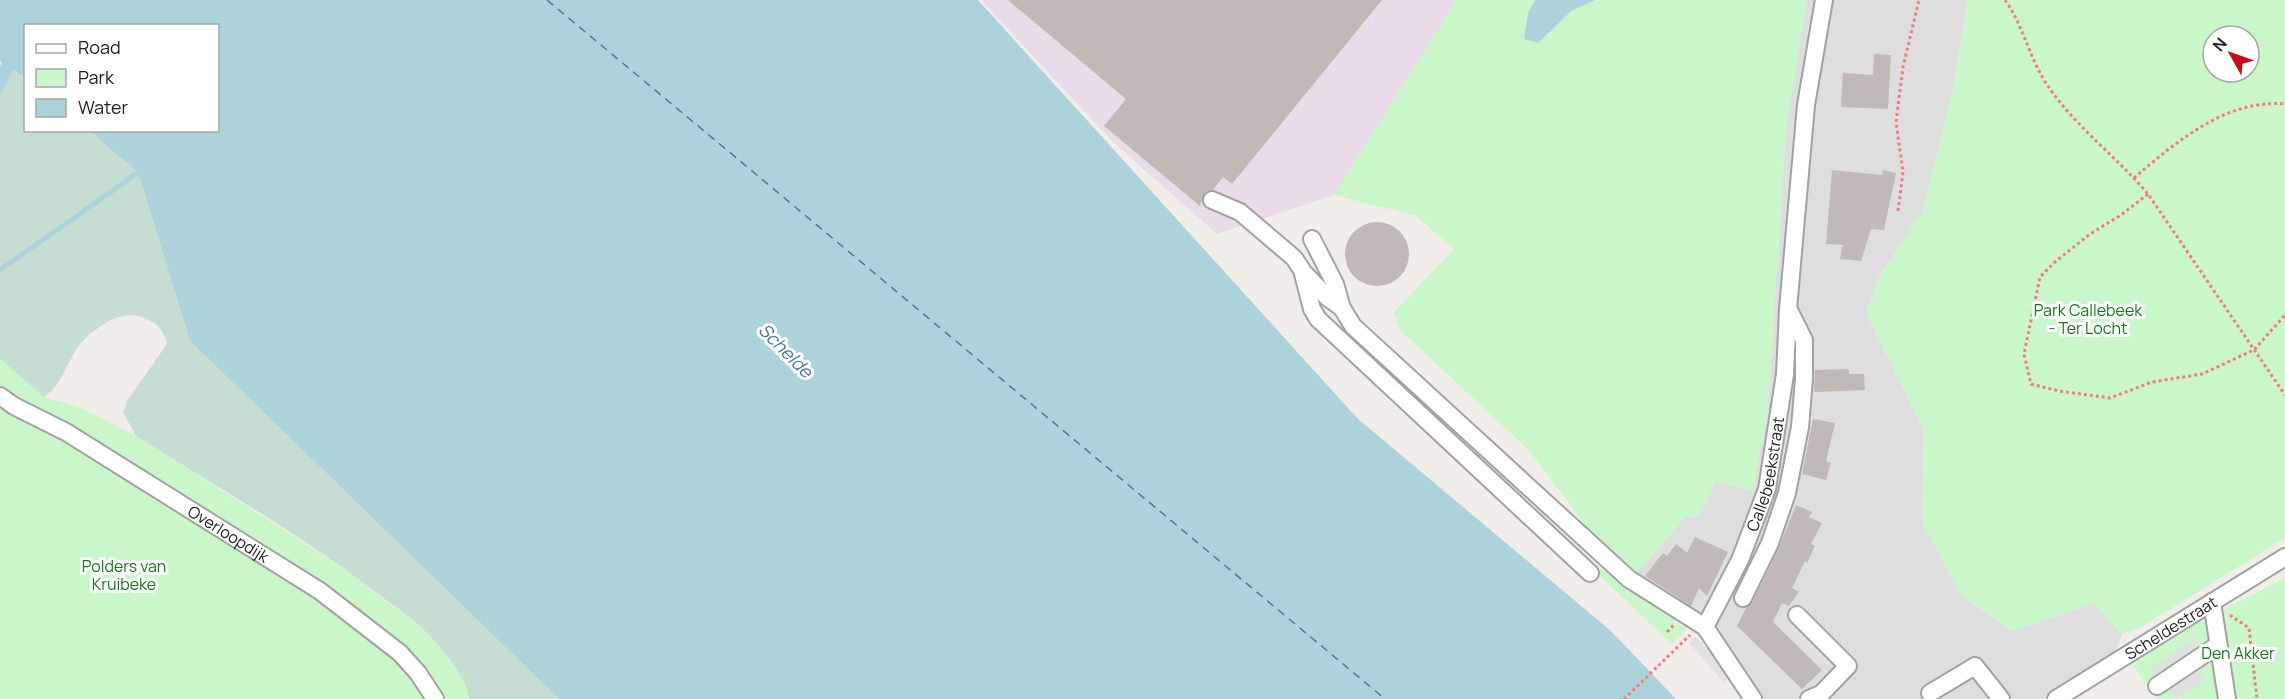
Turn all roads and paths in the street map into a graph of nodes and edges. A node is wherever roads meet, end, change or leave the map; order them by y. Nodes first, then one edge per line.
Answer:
1 (1824, 0) edge
2 (1919, 0) edge
3 (2006, 0) edge
4 (2285, 104) edge
5 (2134, 178) junction
6 (2148, 194) junction
7 (1212, 200) dead end
8 (1898, 211) dead end
9 (1312, 239) dead end
10 (1302, 270) junction
11 (1342, 308) junction
12 (1788, 309) junction
13 (2285, 315) edge
14 (2254, 350) junction
15 (2285, 395) edge
16 (0, 396) edge
17 (2285, 557) edge
18 (1590, 573) dead end
19 (1743, 598) dead end
20 (2212, 602) junction
21 (1797, 615) dead end
22 (1705, 627) junction
23 (2218, 645) junction
24 (2157, 686) dead end
25 (1930, 693) dead end
26 (435, 699) edge
27 (1624, 699) edge
28 (1754, 699) edge
29 (1809, 699) edge
30 (2001, 699) edge
31 (2056, 699) edge
32 (2227, 699) edge
33 (2257, 699) edge

1 - 12 street, Callebeekstraat
2 - 8 path
3 - 5 path
4 - 5 path
5 - 6 path
6 - 14 path
6 - 14 path
7 - 10 street
9 - 11 street
10 - 11 street
10 - 18 street
11 - 22 street
12 - 19 street, Callebeekstraat
12 - 22 street, Callebeekstraat
13 - 14 path
14 - 15 path
16 - 26 street, Overloopdijk
17 - 20 street, Scheldestraat
20 - 23 street
20 - 31 street, Scheldestraat
20 - 33 path
21 - 29 street
22 - 27 path
22 - 28 street
23 - 24 street
23 - 32 street
25 - 30 street

